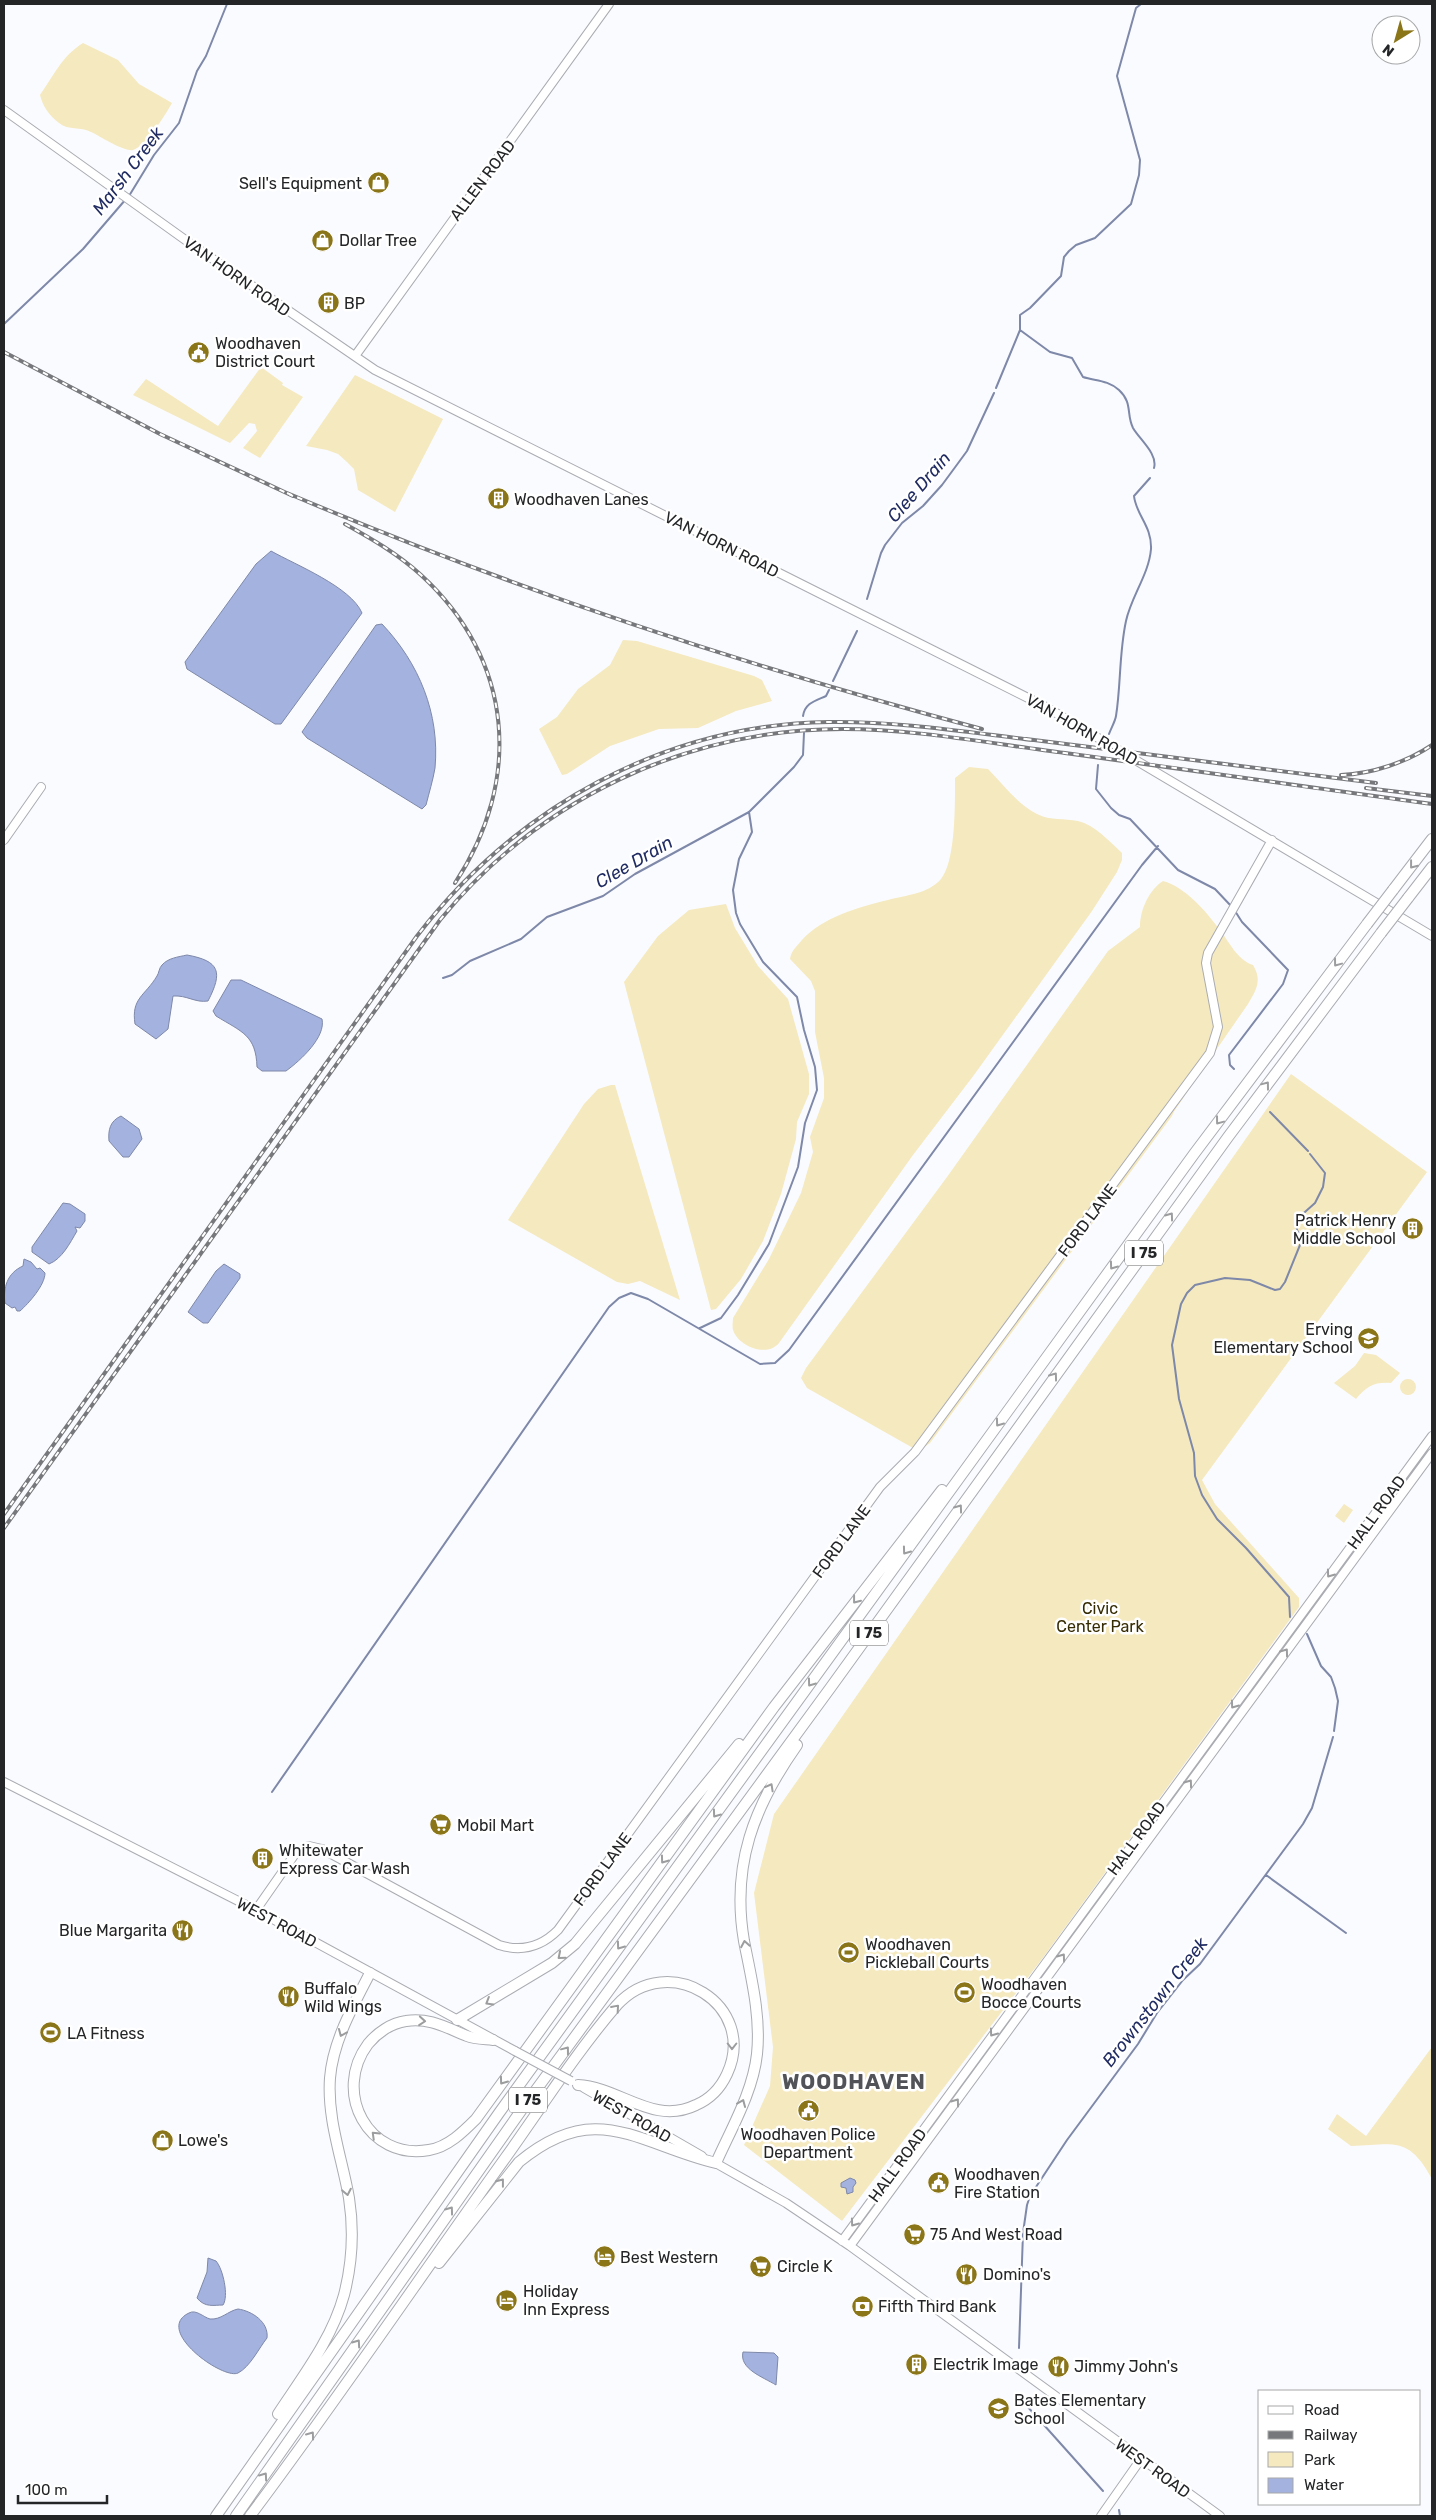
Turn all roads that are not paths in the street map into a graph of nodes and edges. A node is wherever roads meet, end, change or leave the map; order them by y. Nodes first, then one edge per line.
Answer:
1 (609, 4) edge
2 (4, 110) edge
3 (355, 356) junction
4 (41, 787) dead end
5 (1432, 839) edge
6 (4, 840) edge
7 (1272, 840) junction
8 (1432, 867) edge
9 (1432, 936) edge
10 (1432, 1436) edge
11 (1432, 1453) edge
12 (965, 1469) junction
13 (828, 1690) junction
14 (774, 1707) junction
15 (4, 1782) edge
16 (1091, 1900) junction
17 (1100, 1906) junction
18 (256, 1910) junction
19 (370, 1973) junction
20 (1018, 2000) junction
21 (1026, 2006) junction
22 (457, 2020) junction
23 (494, 2040) junction
24 (575, 2083) junction
25 (937, 2111) junction
26 (945, 2117) junction
27 (716, 2164) junction
28 (885, 2181) junction
29 (893, 2187) junction
30 (867, 2206) junction
31 (875, 2212) junction
32 (842, 2241) junction
33 (850, 2246) junction
34 (406, 2302) junction
35 (1141, 2460) junction
36 (239, 2482) junction
37 (216, 2516) edge
38 (236, 2516) edge
39 (250, 2516) edge
40 (1100, 2516) edge
41 (1220, 2516) edge

1 - 3 street, ALLEN ROAD
2 - 3 street, VAN HORN ROAD
3 - 7 street, VAN HORN ROAD
4 - 6 street
5 -> 12 highway, I 75, bridge
7 - 9 street, VAN HORN ROAD
7 - 18 street, FORD LANE
13 -> 8 highway, I 75, bridge
10 -> 16 street, HALL ROAD
17 -> 11 street, HALL ROAD
12 -> 14 highway
12 -> 36 highway, I 75
27 -> 13 highway
38 -> 13 highway, I 75
14 -> 22 highway
14 -> 23 highway
15 - 18 street, WEST ROAD
16 - 17 street
16 - 20 street, HALL ROAD
21 -> 17 street, HALL ROAD
18 - 19 street, WEST ROAD
19 - 22 street, WEST ROAD
19 -> 36 highway
20 - 21 street
20 -> 25 street, HALL ROAD
26 -> 21 street, HALL ROAD
22 - 23 street, WEST ROAD
23 - 24 street, WEST ROAD, bridge
24 - 27 street, WEST ROAD
34 -> 24 highway
25 - 26 street
25 - 28 street, HALL ROAD
26 - 29 street, HALL ROAD
27 - 32 street, WEST ROAD
34 -> 27 highway
28 - 29 street
28 - 30 street, HALL ROAD
29 - 31 street, HALL ROAD
30 - 31 street
30 -> 32 street, HALL ROAD
31 - 33 street, HALL ROAD
32 - 33 street, WEST ROAD
33 - 35 street, WEST ROAD
39 -> 34 highway
35 - 40 street
35 - 41 street, WEST ROAD
36 - 37 highway, I 75

